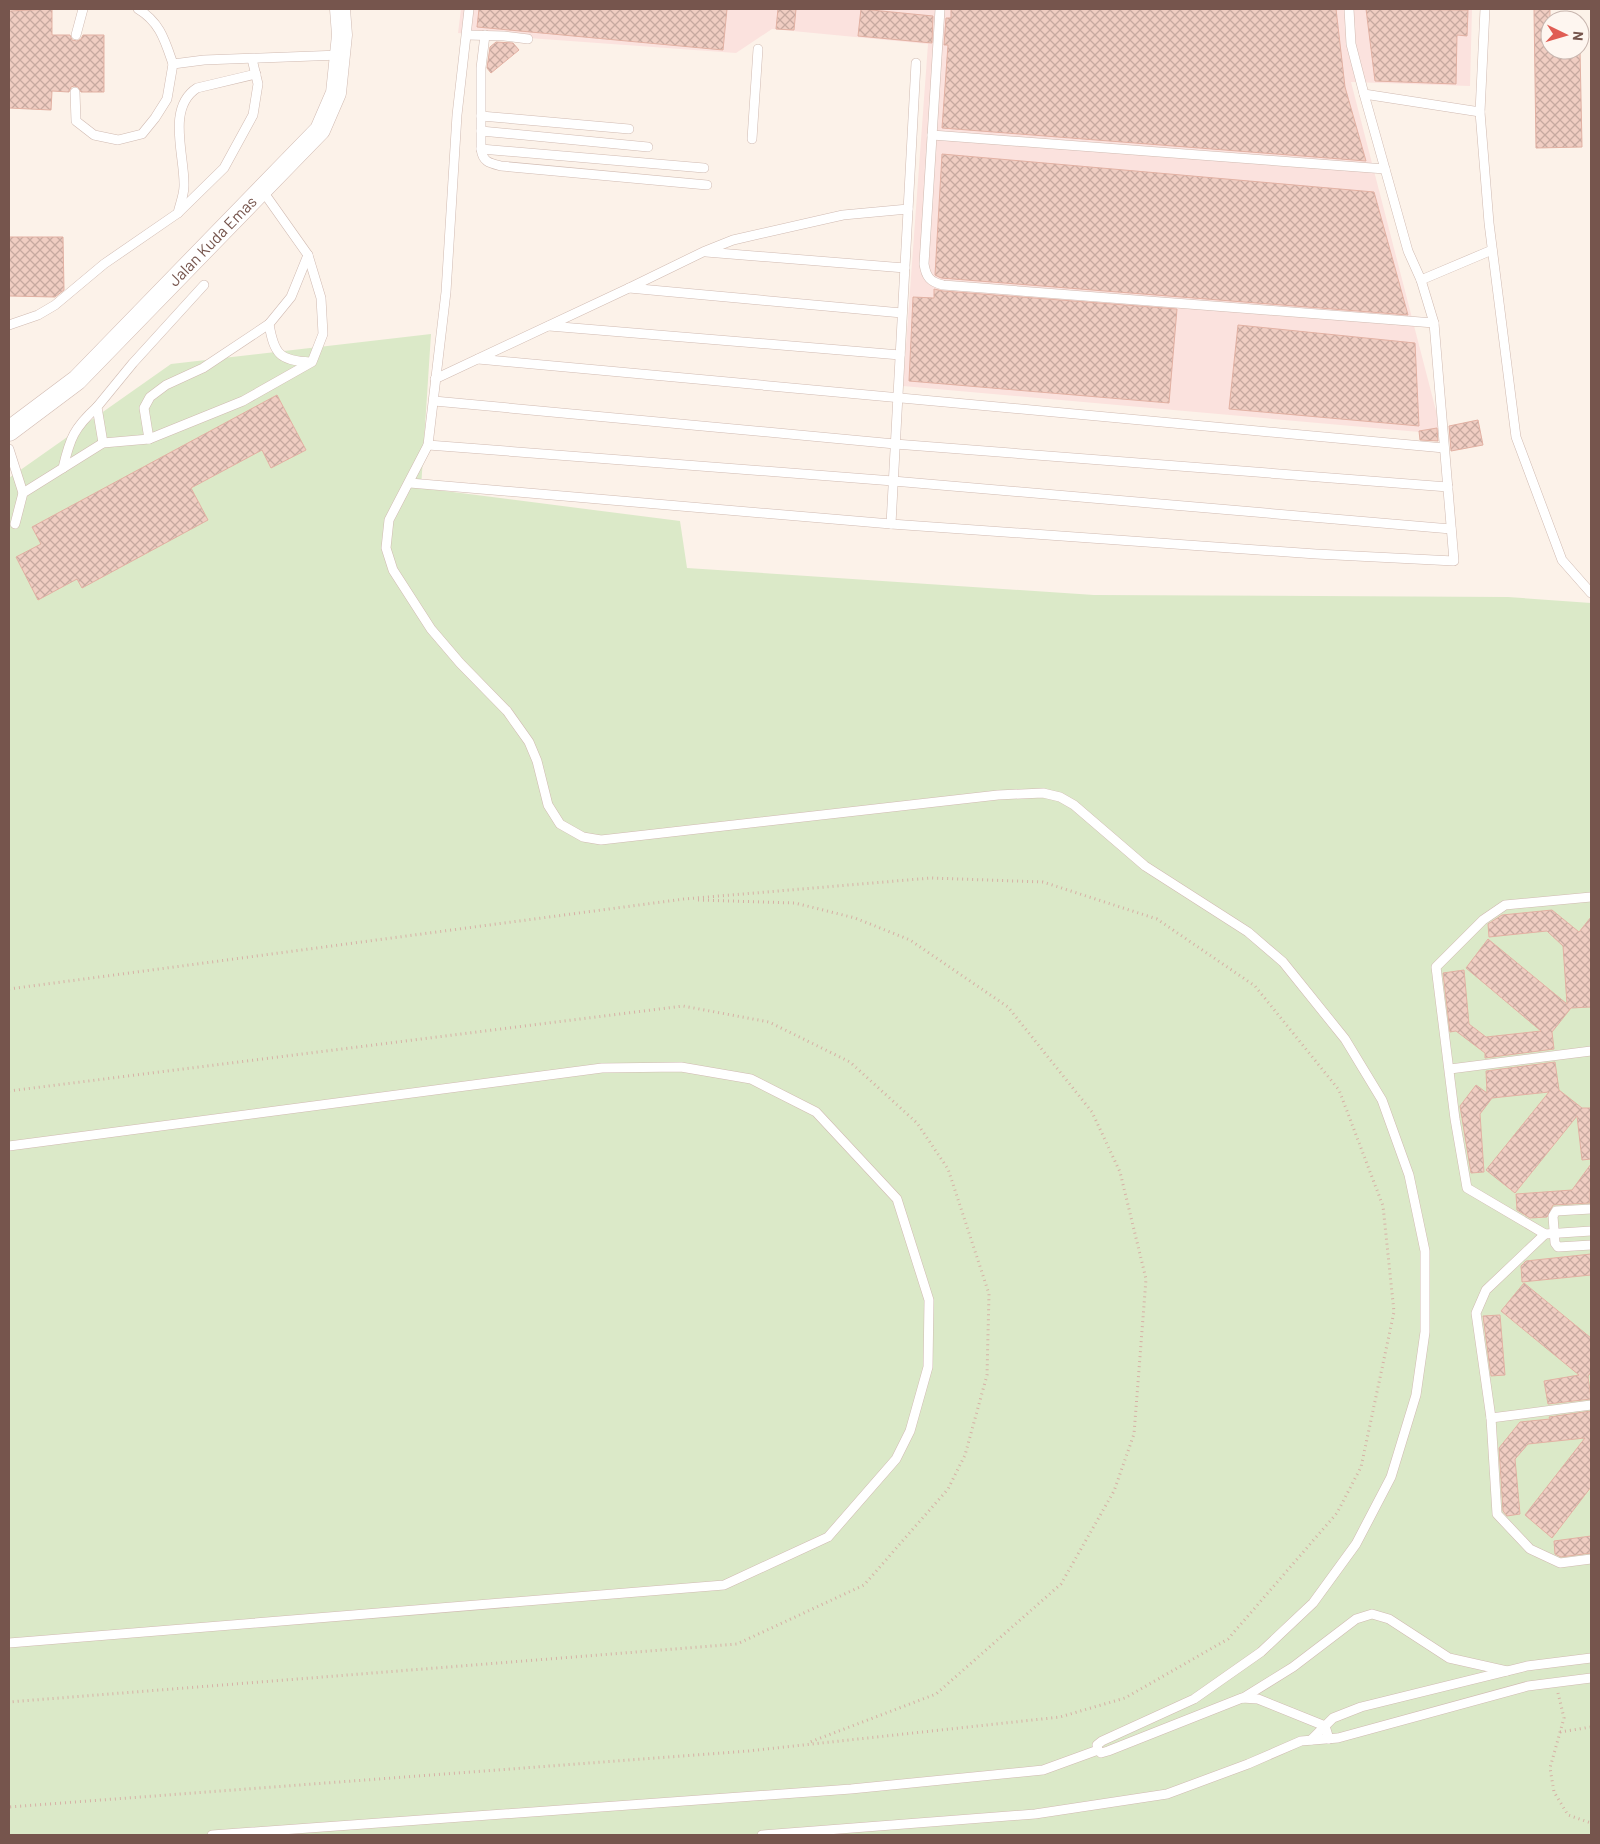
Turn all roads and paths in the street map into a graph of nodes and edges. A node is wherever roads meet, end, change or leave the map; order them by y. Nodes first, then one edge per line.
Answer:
1 (83, 9) edge
2 (138, 9) edge
3 (340, 9) edge
4 (469, 9) edge
5 (940, 9) edge
6 (1349, 9) edge
7 (1485, 9) edge
8 (150, 11) edge
9 (76, 35) dead end
10 (467, 35) junction
11 (485, 35) junction
12 (528, 38) dead end
13 (758, 49) dead end
14 (340, 56) junction
15 (252, 59) junction
16 (916, 62) dead end
17 (173, 64) junction
18 (256, 74) junction
19 (75, 92) dead end
20 (1364, 94) junction
21 (1480, 112) junction
22 (481, 116) junction
23 (629, 129) dead end
24 (481, 131) junction
25 (932, 135) junction
26 (752, 139) dead end
27 (648, 147) dead end
28 (481, 149) junction
29 (704, 168) dead end
30 (1385, 169) junction
31 (707, 185) dead end
32 (262, 190) junction
33 (908, 210) junction
34 (178, 213) junction
35 (1492, 250) junction
36 (703, 252) junction
37 (308, 255) junction
38 (905, 268) junction
39 (1421, 280) junction
40 (204, 285) dead end
41 (629, 288) junction
42 (902, 313) junction
43 (1434, 323) junction
44 (269, 324) junction
45 (9, 325) edge
46 (548, 326) junction
47 (900, 355) junction
48 (478, 360) junction
49 (312, 362) junction
50 (435, 379) junction
51 (898, 397) junction
52 (434, 401) junction
53 (98, 407) junction
54 (9, 431) edge
55 (149, 438) junction
56 (104, 443) junction
57 (895, 444) junction
58 (428, 445) junction
59 (1444, 448) junction
60 (9, 449) edge
61 (63, 468) junction
62 (893, 481) junction
63 (410, 482) junction
64 (1448, 487) junction
65 (23, 493) junction
66 (15, 524) dead end
67 (891, 524) junction
68 (1451, 529) junction
69 (1591, 593) edge
70 (1591, 897) edge
71 (684, 899) junction
72 (9, 989) edge
73 (1591, 1051) edge
74 (1450, 1069) junction
75 (9, 1091) edge
76 (9, 1146) edge
77 (1591, 1209) edge
78 (1591, 1231) edge
79 (1550, 1234) junction
80 (1591, 1245) edge
81 (1591, 1405) edge
82 (1491, 1418) junction
83 (1591, 1559) edge
84 (9, 1643) edge
85 (1591, 1658) edge
86 (1507, 1671) junction
87 (1591, 1678) edge
88 (1555, 1683) junction
89 (1242, 1698) junction
90 (9, 1702) edge
91 (1326, 1726) junction
92 (1591, 1728) edge
93 (1560, 1732) junction
94 (1329, 1738) junction
95 (1311, 1740) junction
96 (1098, 1750) junction
97 (748, 1751) junction
98 (9, 1807) edge
99 (1591, 1823) edge
100 (212, 1835) edge
101 (762, 1835) edge

1 - 9 lane
2 - 8 lane
3 - 14 street, Jalan Kuda Emas
4 - 10 lane
5 - 25 lane
6 - 20 lane
7 - 21 lane
8 - 17 lane
10 - 11 lane
10 - 50 lane
11 - 12 lane
11 - 22 lane
13 - 26 lane
14 - 15 lane
14 - 32 street, Jalan Kuda Emas
15 - 17 lane
15 - 18 lane
16 - 33 lane
17 - 19 lane
18 - 34 lane
18 - 34 lane
20 - 21 lane
20 - 30 lane
21 - 35 lane
22 - 23 lane
22 - 24 lane
24 - 27 lane
24 - 28 lane
25 - 30 lane
25 - 43 lane
28 - 29 lane
28 - 31 lane
30 - 39 lane
32 - 37 lane
32 - 54 street, Jalan Kuda Emas
33 - 36 lane
33 - 38 lane
34 - 45 lane
35 - 39 lane
35 - 69 lane
36 - 38 lane
36 - 41 lane
37 - 44 lane
37 - 49 lane
38 - 42 lane
39 - 43 lane
40 - 53 lane
41 - 42 lane
41 - 46 lane
42 - 47 lane
43 - 59 lane
44 - 49 lane
44 - 55 lane
46 - 47 lane
46 - 48 lane
47 - 51 lane
48 - 50 lane
48 - 51 lane
49 - 55 lane
50 - 52 lane
51 - 57 lane
51 - 59 lane
52 - 57 lane
52 - 58 lane
53 - 56 lane
53 - 61 lane
55 - 56 lane
56 - 61 lane
57 - 62 lane
57 - 64 lane
58 - 62 lane
58 - 63 lane
59 - 64 lane
60 - 65 lane
61 - 65 lane
62 - 67 lane
62 - 68 lane
63 - 67 lane
63 - 96 lane
64 - 68 lane
65 - 66 lane
67 - 68 lane
70 - 74 lane
71 - 72 path
71 - 97 path
71 - 97 path
73 - 74 lane
74 - 79 lane
75 - 90 path
76 - 84 lane
77 - 79 lane
78 - 79 lane
79 - 80 lane
79 - 82 lane
81 - 82 lane
82 - 83 lane
85 - 86 lane
86 - 89 lane
86 - 91 lane
87 - 88 lane
88 - 93 path
88 - 94 lane
89 - 91 lane
89 - 96 lane
91 - 94 lane
91 - 95 lane
92 - 93 path
93 - 99 path
94 - 95 lane
95 - 101 lane
96 - 100 lane
97 - 98 path

